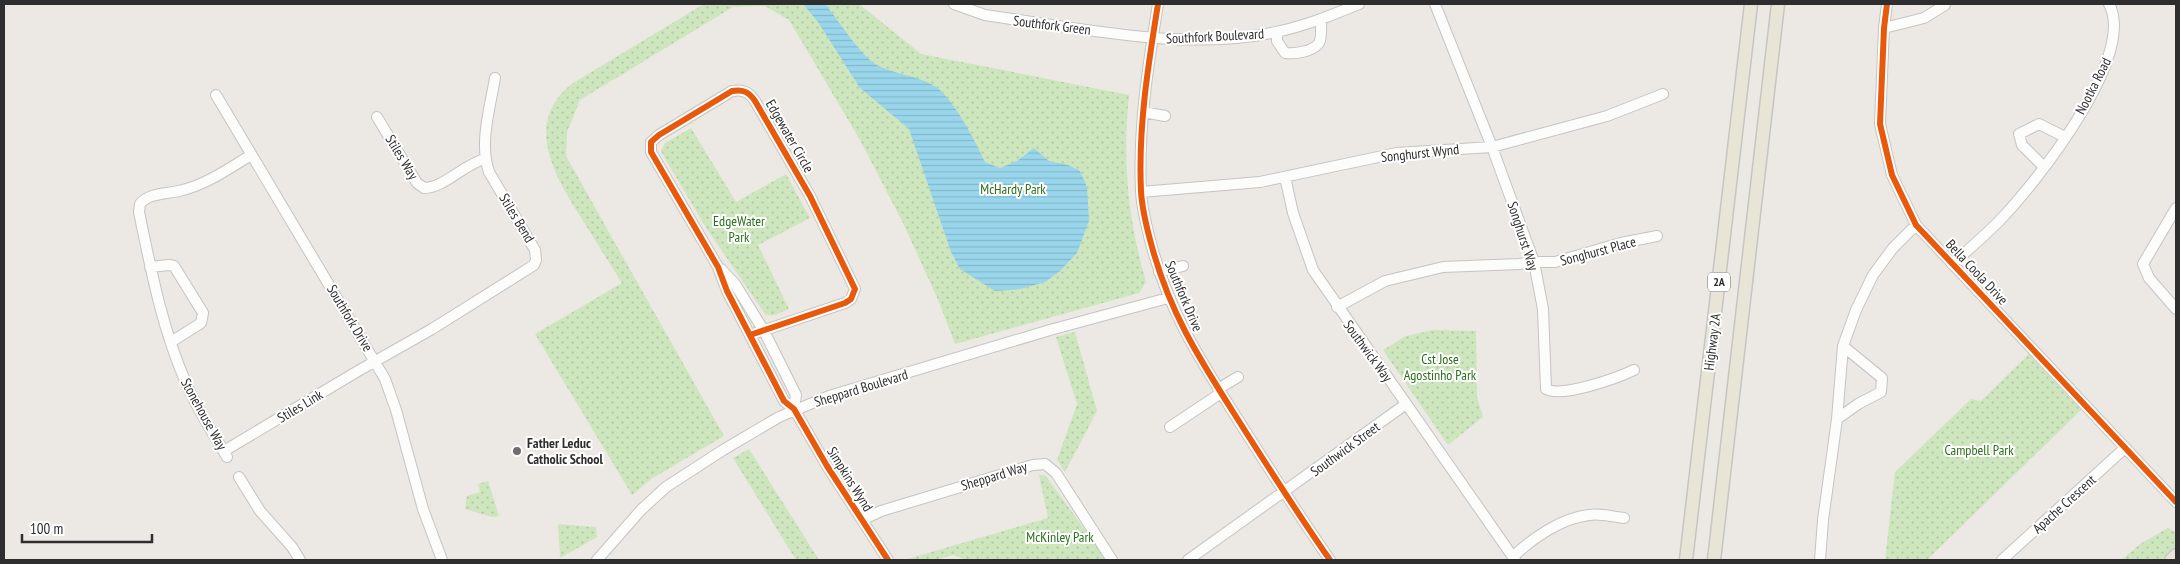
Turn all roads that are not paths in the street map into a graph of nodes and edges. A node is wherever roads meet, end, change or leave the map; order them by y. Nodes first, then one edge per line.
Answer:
1 (954, 4) edge
2 (1158, 4) edge
3 (1359, 4) edge
4 (1435, 4) edge
5 (1751, 4) edge
6 (1778, 4) edge
7 (1888, 4) edge
8 (1945, 4) edge
9 (2109, 4) edge
10 (1321, 20) junction
11 (1884, 28) junction
12 (1277, 32) junction
13 (1153, 38) junction
14 (495, 78) dead end
15 (1664, 94) dead end
16 (216, 95) dead end
17 (1142, 112) junction
18 (1165, 116) dead end
19 (377, 117) dead end
20 (2065, 137) junction
21 (1492, 147) junction
22 (251, 155) junction
23 (485, 159) junction
24 (2044, 167) junction
25 (1286, 177) junction
26 (1141, 192) junction
27 (2176, 208) edge
28 (1916, 224) junction
29 (1657, 236) dead end
30 (1534, 262) junction
31 (1952, 264) junction
32 (1183, 266) dead end
33 (150, 267) junction
34 (718, 267) junction
35 (1159, 272) junction
36 (1168, 298) junction
37 (1337, 307) junction
38 (2176, 309) edge
39 (764, 331) junction
40 (750, 335) junction
41 (171, 342) junction
42 (1843, 346) junction
43 (375, 361) junction
44 (1634, 370) dead end
45 (1238, 377) dead end
46 (1220, 391) junction
47 (1406, 404) junction
48 (794, 409) junction
49 (1837, 419) junction
50 (1170, 427) dead end
51 (2125, 448) junction
52 (226, 454) joint
53 (239, 476) dead end
54 (1283, 492) junction
55 (2176, 502) edge
56 (1624, 518) dead end
57 (862, 520) junction
58 (2176, 555) edge
59 (1514, 559) edge
60 (300, 560) edge
61 (442, 560) edge
62 (597, 560) edge
63 (888, 560) edge
64 (1112, 560) edge
65 (1188, 560) edge
66 (1330, 560) edge
67 (1686, 560) edge
68 (1714, 560) edge
69 (1820, 560) edge
70 (2002, 560) edge
71 (2171, 560) edge

1 - 13 street, Southfork Green
2 - 13 street, Southfork Drive
3 - 10 street, Southfork Boulevard
4 - 21 street, Songhurst Way
5 - 67 main road, Highway 2A / 2A
6 - 68 main road, Highway 2A / 2A
7 - 11 street, Bella Coola Drive
8 - 11 street
9 - 20 street, Nootka Road
10 - 12 street, Southfork Boulevard
10 - 12 street, Southfork Boulevard
11 - 28 street, Bella Coola Drive
12 - 13 street, Southfork Boulevard
13 - 17 street, Southfork Drive
14 - 23 street, Stiles Bend
15 - 21 street, Songhurst Wynd
16 - 22 street, Southfork Drive
17 - 18 street
17 - 26 street, Southfork Drive
19 - 23 street, Stiles Way
20 - 24 street, Nootka Road
20 - 24 street
21 - 25 street, Songhurst Wynd
21 - 30 street, Songhurst Way
22 - 33 street, Stonehouse Way
22 - 43 street, Southfork Drive
23 - 43 street, Stiles Bend
24 - 31 street, Nootka Road
25 - 26 street, Songhurst Wynd
25 - 37 street, Southwick Way
26 - 35 street, Southfork Drive
27 - 38 street
28 - 31 street, Bella Coola Drive
28 - 42 street
29 - 30 street, Songhurst Place
30 - 37 street, Songhurst Place
30 - 44 street, Songhurst Way
31 - 51 street, Bella Coola Drive
32 - 35 street, Southfork Drive
33 - 41 street, Stonehouse Way
33 - 41 street
34 - 39 street
34 - 39 street, Edgewater Circle
34 - 40 street
35 - 36 street, Southfork Drive
36 - 46 street, Southfork Drive
36 - 48 street, Sheppard Boulevard
37 - 47 street, Southwick Way
39 - 40 street, Edgewater Circle
39 - 48 street
40 - 48 street
41 - 52 street, Stonehouse Way
42 - 49 street
42 - 49 street
43 - 52 street, Stiles Link
43 - 61 street, Southfork Drive
45 - 46 street
46 - 50 street
46 - 54 street, Southfork Drive
47 - 54 street, Southwick Street
47 - 59 street, Southwick Way
48 - 57 street, Simpkins Wynd
48 - 62 street, Sheppard Boulevard
49 - 69 street
51 - 55 street, Bella Coola Drive
51 - 70 street, Apache Crescent
53 - 60 street
54 - 65 street, Southwick Street
54 - 66 street, Southfork Drive
56 - 59 street
57 - 63 street, Simpkins Wynd
57 - 64 street, Sheppard Way
58 - 71 main road

